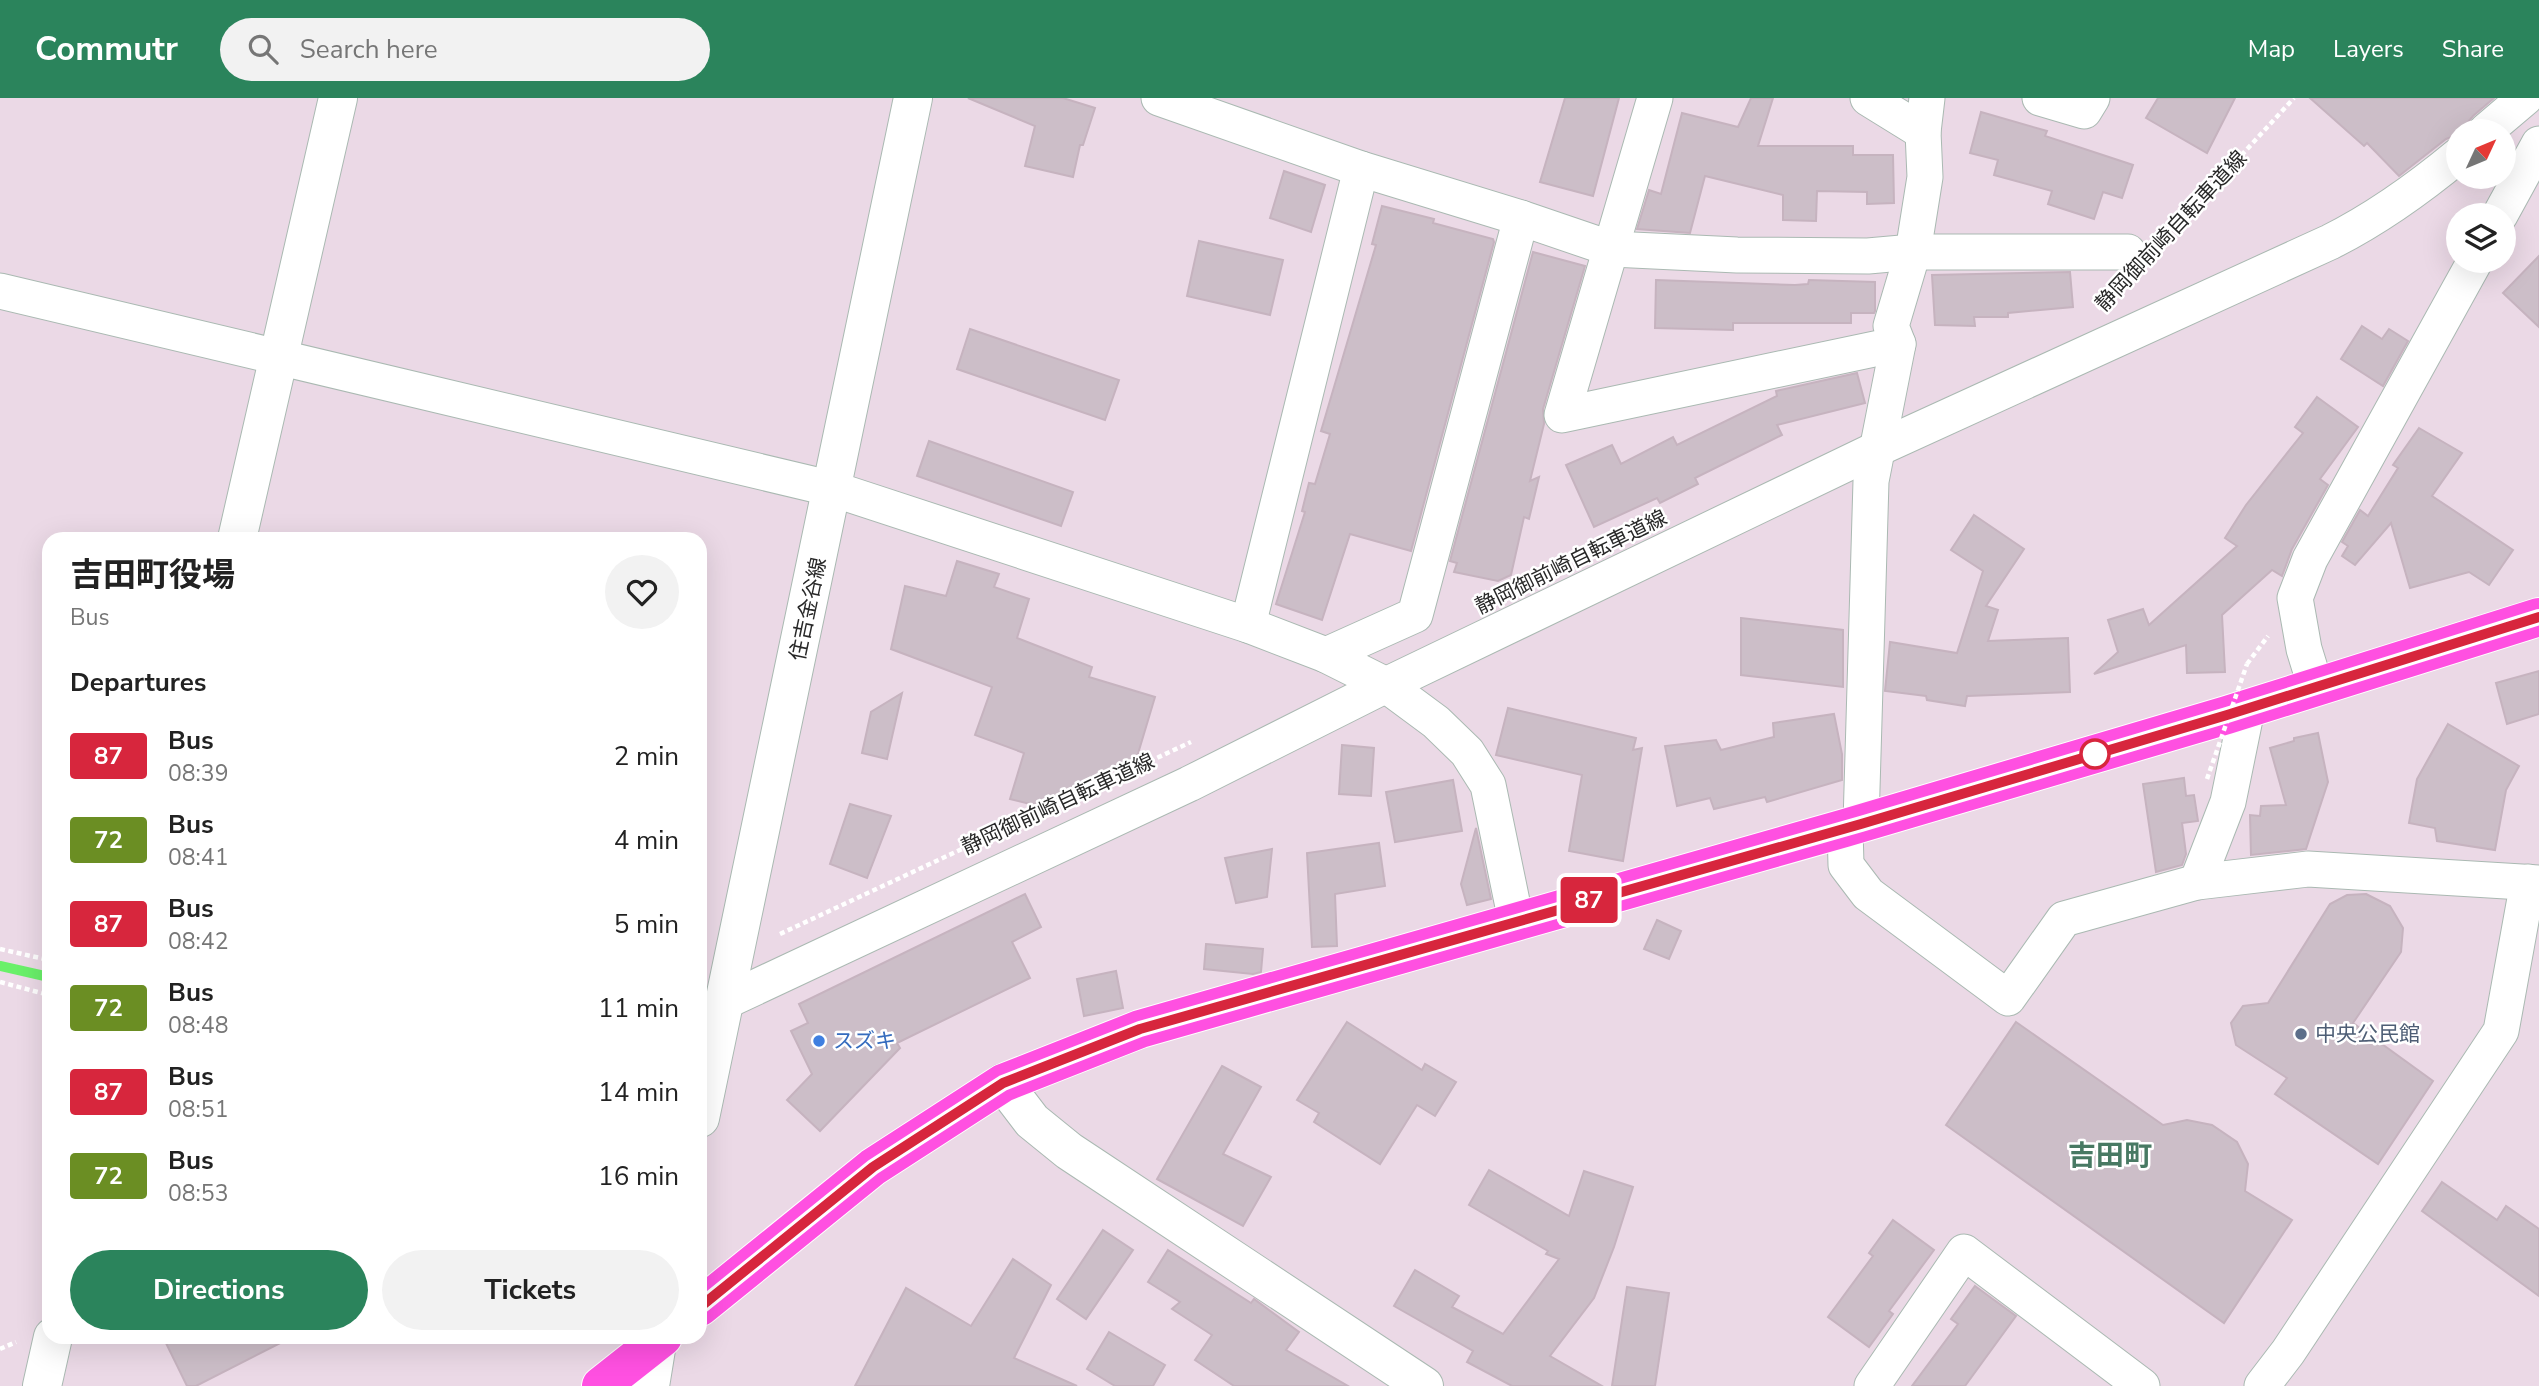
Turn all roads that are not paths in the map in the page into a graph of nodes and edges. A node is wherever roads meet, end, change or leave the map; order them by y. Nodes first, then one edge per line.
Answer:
1 (338, 98) edge
2 (913, 98) edge
3 (1159, 98) edge
4 (1655, 98) edge
5 (1868, 98) edge
6 (2040, 98) edge
7 (2092, 98) edge
8 (2525, 98) edge
9 (1925, 115) edge
10 (2500, 119) edge
11 (2539, 144) edge
12 (2446, 166) edge
13 (1361, 169) junction
14 (2507, 203) edge
15 (1521, 218) junction
16 (1612, 249) junction
17 (1913, 252) junction
18 (2138, 260) road end
19 (2468, 273) edge
20 (0, 291) edge
21 (1898, 344) junction
22 (277, 359) junction
23 (1879, 448) junction
24 (833, 489) junction
25 (239, 532) edge
26 (2539, 617) edge
27 (1248, 625) junction
28 (1326, 655) junction
29 (1386, 685) junction
30 (2316, 688) junction
31 (2247, 709) junction
32 (1853, 826) junction
33 (2197, 882) junction
34 (2534, 883) edge
35 (1516, 921) junction
36 (722, 1003) junction
37 (707, 1081) edge
38 (1003, 1083) junction
39 (707, 1301) edge
40 (51, 1344) edge
41 (654, 1344) edge
42 (659, 1344) edge
43 (1421, 1385) edge
44 (42, 1386) edge
45 (601, 1386) edge
46 (650, 1386) edge
47 (1872, 1386) edge
48 (2142, 1386) edge
49 (2262, 1386) edge

1 - 22 main road
2 - 24 main road, 住吉金谷線
3 - 13 street
4 - 16 street
5 - 9 street
6 - 7 street
8 - 10 street
9 - 17 street
11 - 14 street
12 - 23 street
13 - 15 street
13 - 27 street
15 - 16 street
15 - 28 street
16 - 17 street
16 - 21 street
17 - 18 street
17 - 21 street
19 - 30 street
20 - 22 street
21 - 23 street
22 - 24 street
22 - 25 main road
23 - 29 street
23 - 32 street
24 - 27 street
24 - 36 main road, 住吉金谷線
26 - 30 highway
27 - 28 street
28 - 29 street
29 - 35 street
29 - 36 street
30 - 31 highway
31 - 32 highway
31 - 33 street
32 - 33 street
32 - 35 highway
33 - 34 street
34 - 49 street
35 - 38 highway
36 - 37 main road, 住吉金谷線
38 - 39 highway
38 - 43 main road
40 - 44 main road
41 - 45 highway
42 - 46 main road
47 - 48 street

